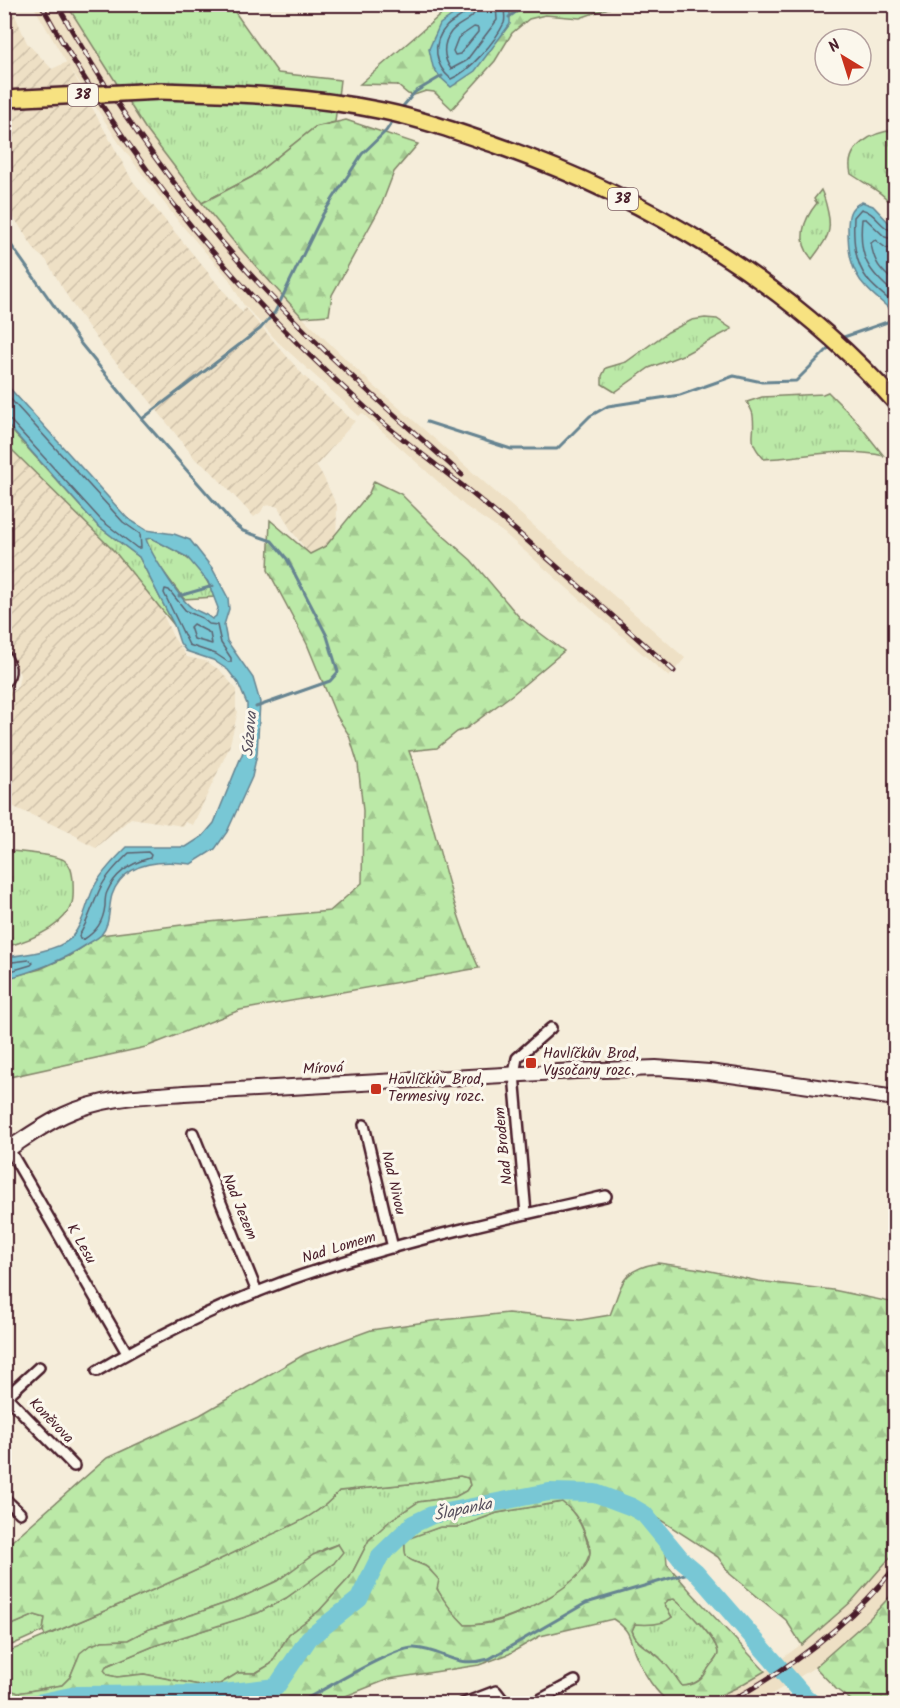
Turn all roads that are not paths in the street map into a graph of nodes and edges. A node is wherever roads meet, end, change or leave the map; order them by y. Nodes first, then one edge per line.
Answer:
1 (4, 99) edge
2 (896, 403) edge
3 (4, 654) edge
4 (4, 683) edge
5 (551, 1028) dead end
6 (514, 1074) junction
7 (896, 1098) edge
8 (364, 1125) dead end
9 (193, 1133) dead end
10 (7, 1151) edge
11 (606, 1196) dead end
12 (526, 1214) junction
13 (393, 1248) junction
14 (257, 1292) junction
15 (127, 1353) junction
16 (39, 1367) dead end
17 (97, 1371) dead end
18 (5, 1398) edge
19 (74, 1466) dead end
20 (4, 1498) edge
21 (20, 1513) dead end
22 (575, 1681) dead end
23 (462, 1704) edge
24 (506, 1704) edge
25 (532, 1704) edge

1 - 2 main road, 38, bridge
3 - 4 street
5 - 6 street
6 - 7 street, Mírová
6 - 10 street, Mírová
6 - 12 street, Nad Brodem
8 - 13 street, Nad Nivou
9 - 14 street, Nad Jezem
10 - 15 street, K Lesu
11 - 12 street, Nad Lomem
12 - 13 street, Nad Lomem
13 - 14 street, Nad Lomem
14 - 15 street, Nad Lomem
15 - 17 street, Nad Lomem
16 - 18 street
18 - 19 street, Koněvova
20 - 21 street
22 - 25 street
23 - 24 street

